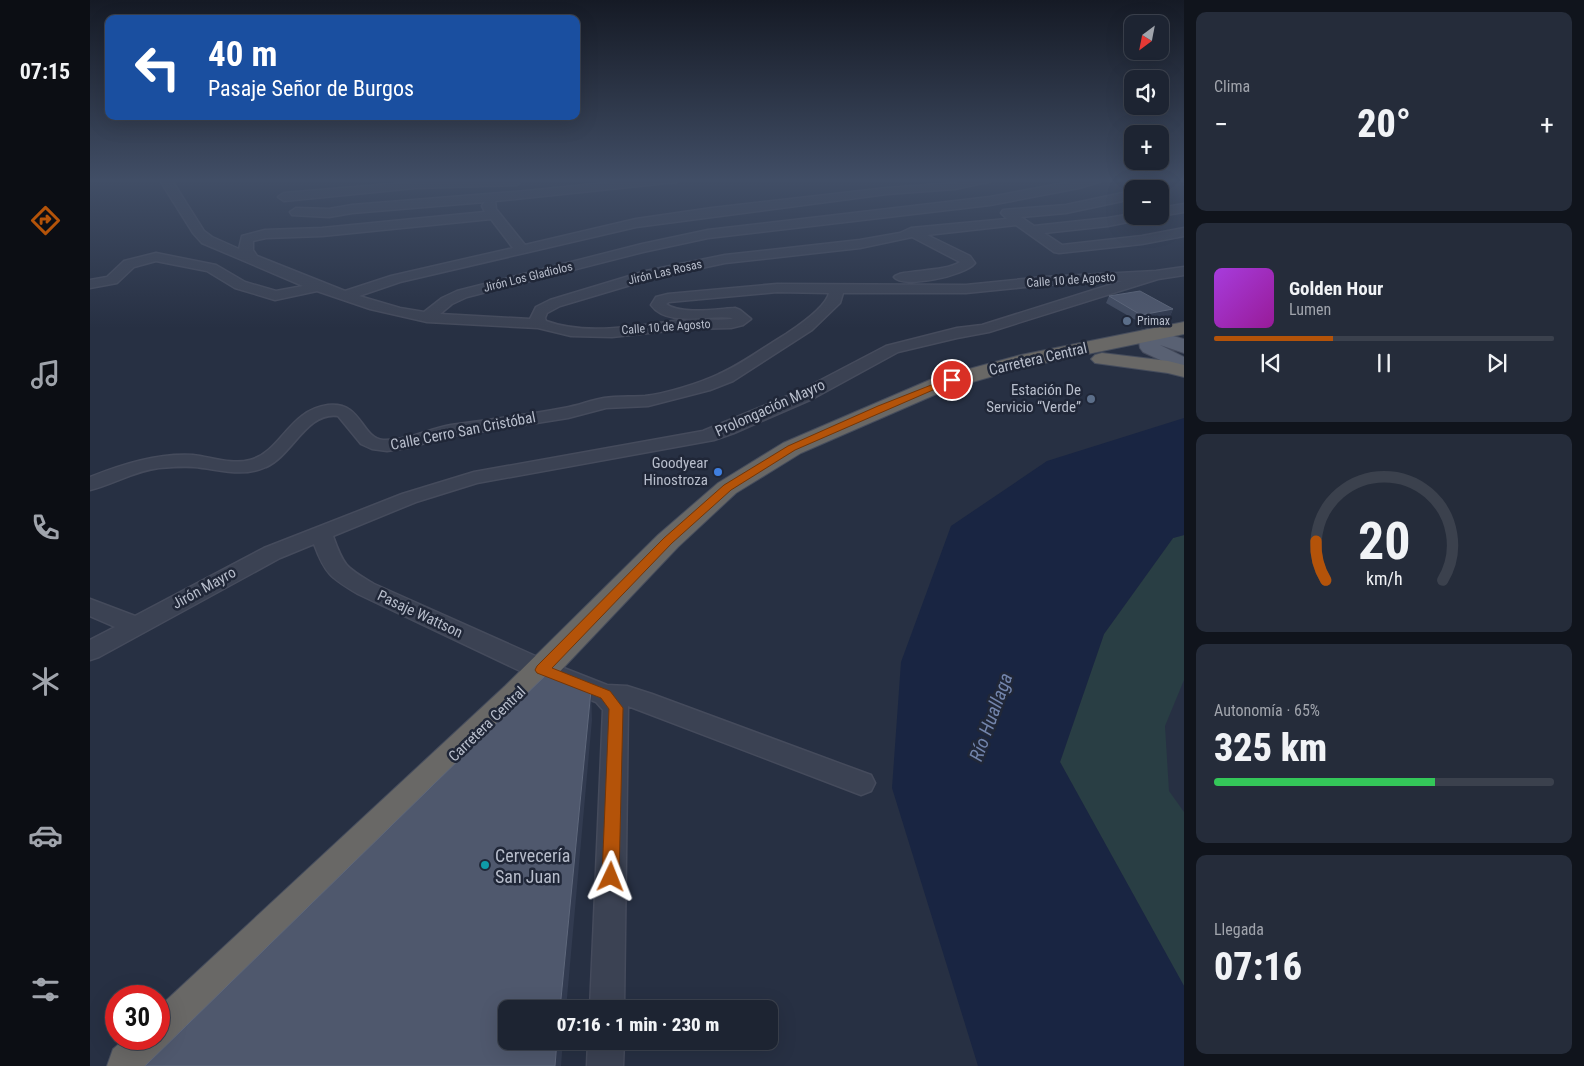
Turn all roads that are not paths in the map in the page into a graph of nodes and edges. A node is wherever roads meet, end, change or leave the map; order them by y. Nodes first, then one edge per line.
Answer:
1 (196, 229) edge
2 (355, 229) edge
3 (505, 229) edge
4 (611, 229) edge
5 (750, 229) edge
6 (906, 229) edge
7 (941, 229) edge
8 (1044, 229) edge
9 (1032, 230) joint
10 (1184, 232) edge
11 (912, 233) junction
12 (521, 249) junction
13 (251, 258) junction
14 (1184, 271) edge
15 (1156, 275) junction
16 (90, 284) edge
17 (316, 288) junction
18 (777, 288) junction
19 (837, 288) junction
20 (346, 296) junction
21 (427, 316) junction
22 (540, 324) junction
23 (1183, 340) edge
24 (1149, 341) junction
25 (1102, 359) junction
26 (1184, 365) edge
27 (1184, 371) edge
28 (963, 377) junction
29 (90, 484) edge
30 (321, 534) junction
31 (90, 607) edge
32 (135, 626) junction
33 (90, 651) edge
34 (542, 670) junction
35 (606, 695) junction
36 (861, 783) dead end
37 (606, 1000) edge
38 (606, 1050) edge
39 (130, 1066) edge
40 (605, 1066) edge

1 - 13 street, Calle 10 de Agosto
2 - 13 street
3 - 12 street
4 - 12 street
5 - 21 street, Jirón Los Gladiolos
6 - 11 street
7 - 11 street, Jirón Las Rosas
8 - 9 street
9 - 10 street
11 - 18 street
11 - 22 street, Jirón Las Rosas
12 - 20 street
13 - 17 street, Calle 10 de Agosto
14 - 15 street, Prolongación Mayro
15 - 19 street, Calle 10 de Agosto
15 - 30 street, Prolongación Mayro
16 - 17 street
17 - 20 street, Calle 10 de Agosto
18 - 19 street, Calle 10 de Agosto
18 - 22 street, Calle 10 de Agosto
19 - 29 street, Calle Cerro San Cristóbal
20 - 21 street, Calle 10 de Agosto
21 - 22 street, Calle 10 de Agosto
23 - 24 highway
24 - 25 highway
24 - 26 main road
24 - 28 highway, Carretera Central
25 - 27 highway
25 - 28 highway
28 - 34 highway, Carretera Central
30 - 32 street, Jirón Mayro
30 - 34 street, Pasaje Wattson
31 - 32 street
32 - 33 street, Jirón Mayro
34 - 35 street, Pasaje Wattson
34 - 39 highway, Carretera Central
35 - 36 street, Pasaje Wattson
35 - 37 street
38 - 40 street

